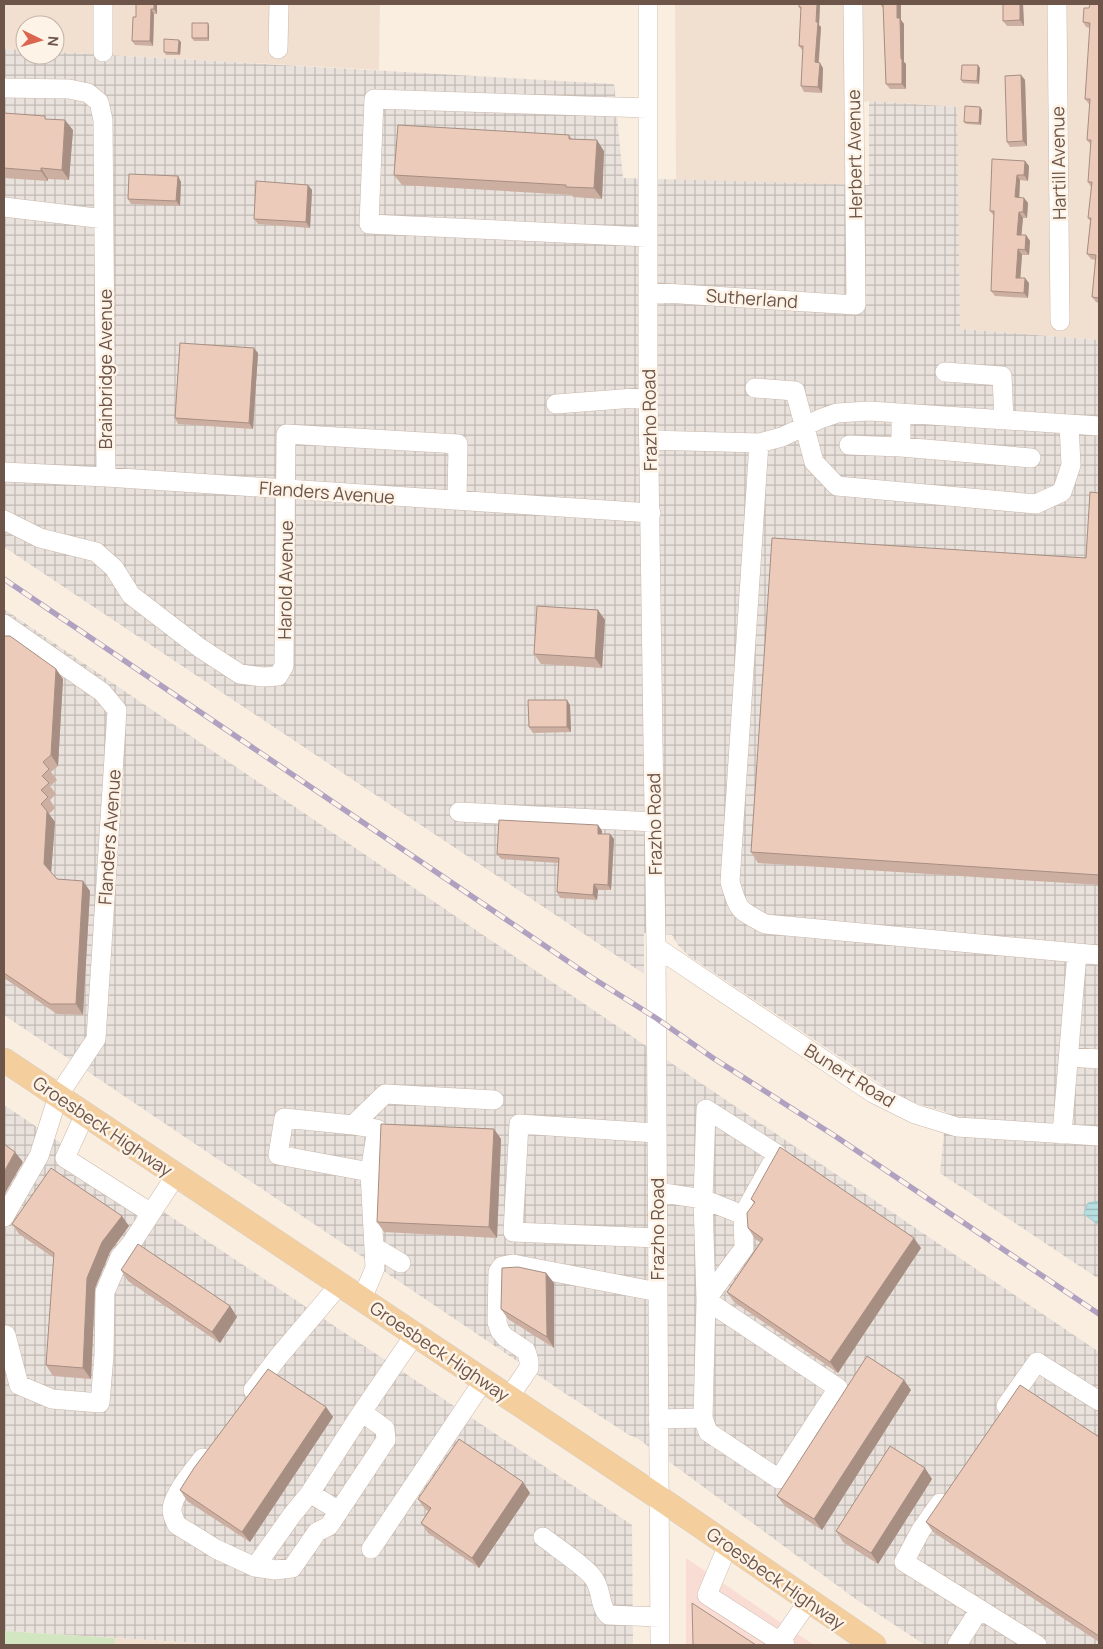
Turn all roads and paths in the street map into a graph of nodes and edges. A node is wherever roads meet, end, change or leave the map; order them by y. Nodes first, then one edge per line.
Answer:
1 (103, 4) edge
2 (279, 4) edge
3 (648, 4) edge
4 (853, 4) edge
5 (1057, 4) edge
6 (278, 48) dead end
7 (103, 52) dead end
8 (4, 88) edge
9 (648, 108) junction
10 (4, 207) edge
11 (104, 219) junction
12 (648, 237) junction
13 (648, 292) junction
14 (856, 305) joint
15 (1060, 321) dead end
16 (945, 372) dead end
17 (755, 388) dead end
18 (648, 397) junction
19 (556, 404) dead end
20 (901, 413) junction
21 (1004, 420) junction
22 (1069, 424) junction
23 (805, 426) junction
24 (1099, 426) edge
25 (649, 440) junction
26 (759, 443) junction
27 (849, 445) dead end
28 (901, 447) junction
29 (1031, 458) dead end
30 (4, 472) edge
31 (106, 477) junction
32 (286, 489) junction
33 (457, 500) junction
34 (651, 513) junction
35 (4, 520) edge
36 (4, 624) edge
37 (459, 812) dead end
38 (654, 822) junction
39 (656, 947) junction
40 (1077, 953) junction
41 (1099, 955) edge
42 (1069, 1057) junction
43 (4, 1060) edge
44 (1099, 1060) edge
45 (58, 1096) junction
46 (494, 1100) dead end
47 (85, 1114) junction
48 (353, 1126) junction
49 (656, 1133) junction
50 (1062, 1134) junction
51 (1099, 1136) edge
52 (370, 1172) junction
53 (176, 1175) junction
54 (657, 1192) junction
55 (703, 1199) junction
56 (151, 1213) junction
57 (743, 1215) junction
58 (4, 1217) edge
59 (657, 1238) junction
60 (374, 1247) junction
61 (401, 1263) dead end
62 (340, 1284) junction
63 (658, 1292) junction
64 (362, 1299) junction
65 (706, 1300) junction
66 (415, 1334) junction
67 (6, 1335) dead end
68 (484, 1380) junction
69 (509, 1397) junction
70 (1099, 1401) edge
71 (243, 1403) edge
72 (362, 1412) junction
73 (703, 1418) junction
74 (998, 1418) edge
75 (658, 1420) junction
76 (214, 1442) edge
77 (951, 1487) edge
78 (310, 1493) junction
79 (658, 1497) junction
80 (339, 1511) junction
81 (543, 1537) dead end
82 (728, 1544) junction
83 (371, 1549) dead end
84 (255, 1567) junction
85 (809, 1600) junction
86 (979, 1610) junction
87 (660, 1617) junction
88 (781, 1644) edge
89 (660, 1645) edge
90 (874, 1645) edge
91 (957, 1645) edge
92 (1037, 1645) edge

1 - 7 street
2 - 6 street
3 - 9 street, Frazho Road
4 - 14 street, Herbert Avenue
5 - 15 street, Hartill Avenue
8 - 11 street, Brainbridge Avenue
9 - 12 street, Frazho Road
9 - 12 street
10 - 11 street
11 - 31 street, Brainbridge Avenue
12 - 13 street, Frazho Road
13 - 14 street, Sutherland
13 - 18 street, Frazho Road
16 - 21 street
17 - 23 street
18 - 19 street
18 - 25 street, Frazho Road
20 - 21 street
20 - 23 street
20 - 28 street
21 - 22 street
22 - 23 street
22 - 24 street
23 - 26 street
25 - 26 street
25 - 34 street, Frazho Road
26 - 40 street
27 - 28 street
28 - 29 street
30 - 31 street, Flanders Avenue
31 - 32 street, Flanders Avenue
32 - 33 street, Flanders Avenue
32 - 33 street, Harold Avenue
32 - 35 street, Harold Avenue
33 - 34 street, Flanders Avenue
34 - 38 street, Frazho Road
36 - 45 street, Flanders Avenue
37 - 38 street
38 - 39 street, Frazho Road
39 - 49 street, Frazho Road
39 - 50 street, Bunert Road
40 - 41 street
40 - 42 street
42 - 44 street
42 - 50 street
43 - 45 main road, Groesbeck Highway
45 - 47 main road, Groesbeck Highway
45 - 58 street, Flanders Avenue
46 - 48 street
47 - 53 main road, Groesbeck Highway
47 - 56 street
48 - 52 street
48 - 52 street
49 - 54 street, Frazho Road
49 - 59 street
50 - 51 street, Bunert Road
52 - 60 street
53 - 56 street
53 - 62 main road, Groesbeck Highway
54 - 55 street
54 - 59 street, Frazho Road
55 - 57 street
55 - 57 street
55 - 65 street
56 - 67 street
57 - 65 street
59 - 63 street, Frazho Road
60 - 61 street
60 - 64 street
62 - 64 main road, Groesbeck Highway
62 - 71 street
63 - 69 street
63 - 75 street, Frazho Road
64 - 66 main road, Groesbeck Highway
65 - 73 street
65 - 73 street
66 - 68 main road, Groesbeck Highway
66 - 72 street
68 - 69 main road, Groesbeck Highway
68 - 83 street
69 - 79 main road, Groesbeck Highway
70 - 74 street
72 - 78 street
72 - 80 street
73 - 75 street
75 - 79 street, Frazho Road
76 - 84 street
77 - 86 street
78 - 80 street
78 - 84 street
79 - 82 main road, Groesbeck Highway
79 - 87 street, Frazho Road
80 - 84 street
81 - 87 street
82 - 85 main road, Groesbeck Highway
82 - 88 street
85 - 88 street
85 - 90 main road, Groesbeck Highway
86 - 91 street
86 - 92 street
87 - 89 street, Frazho Road

